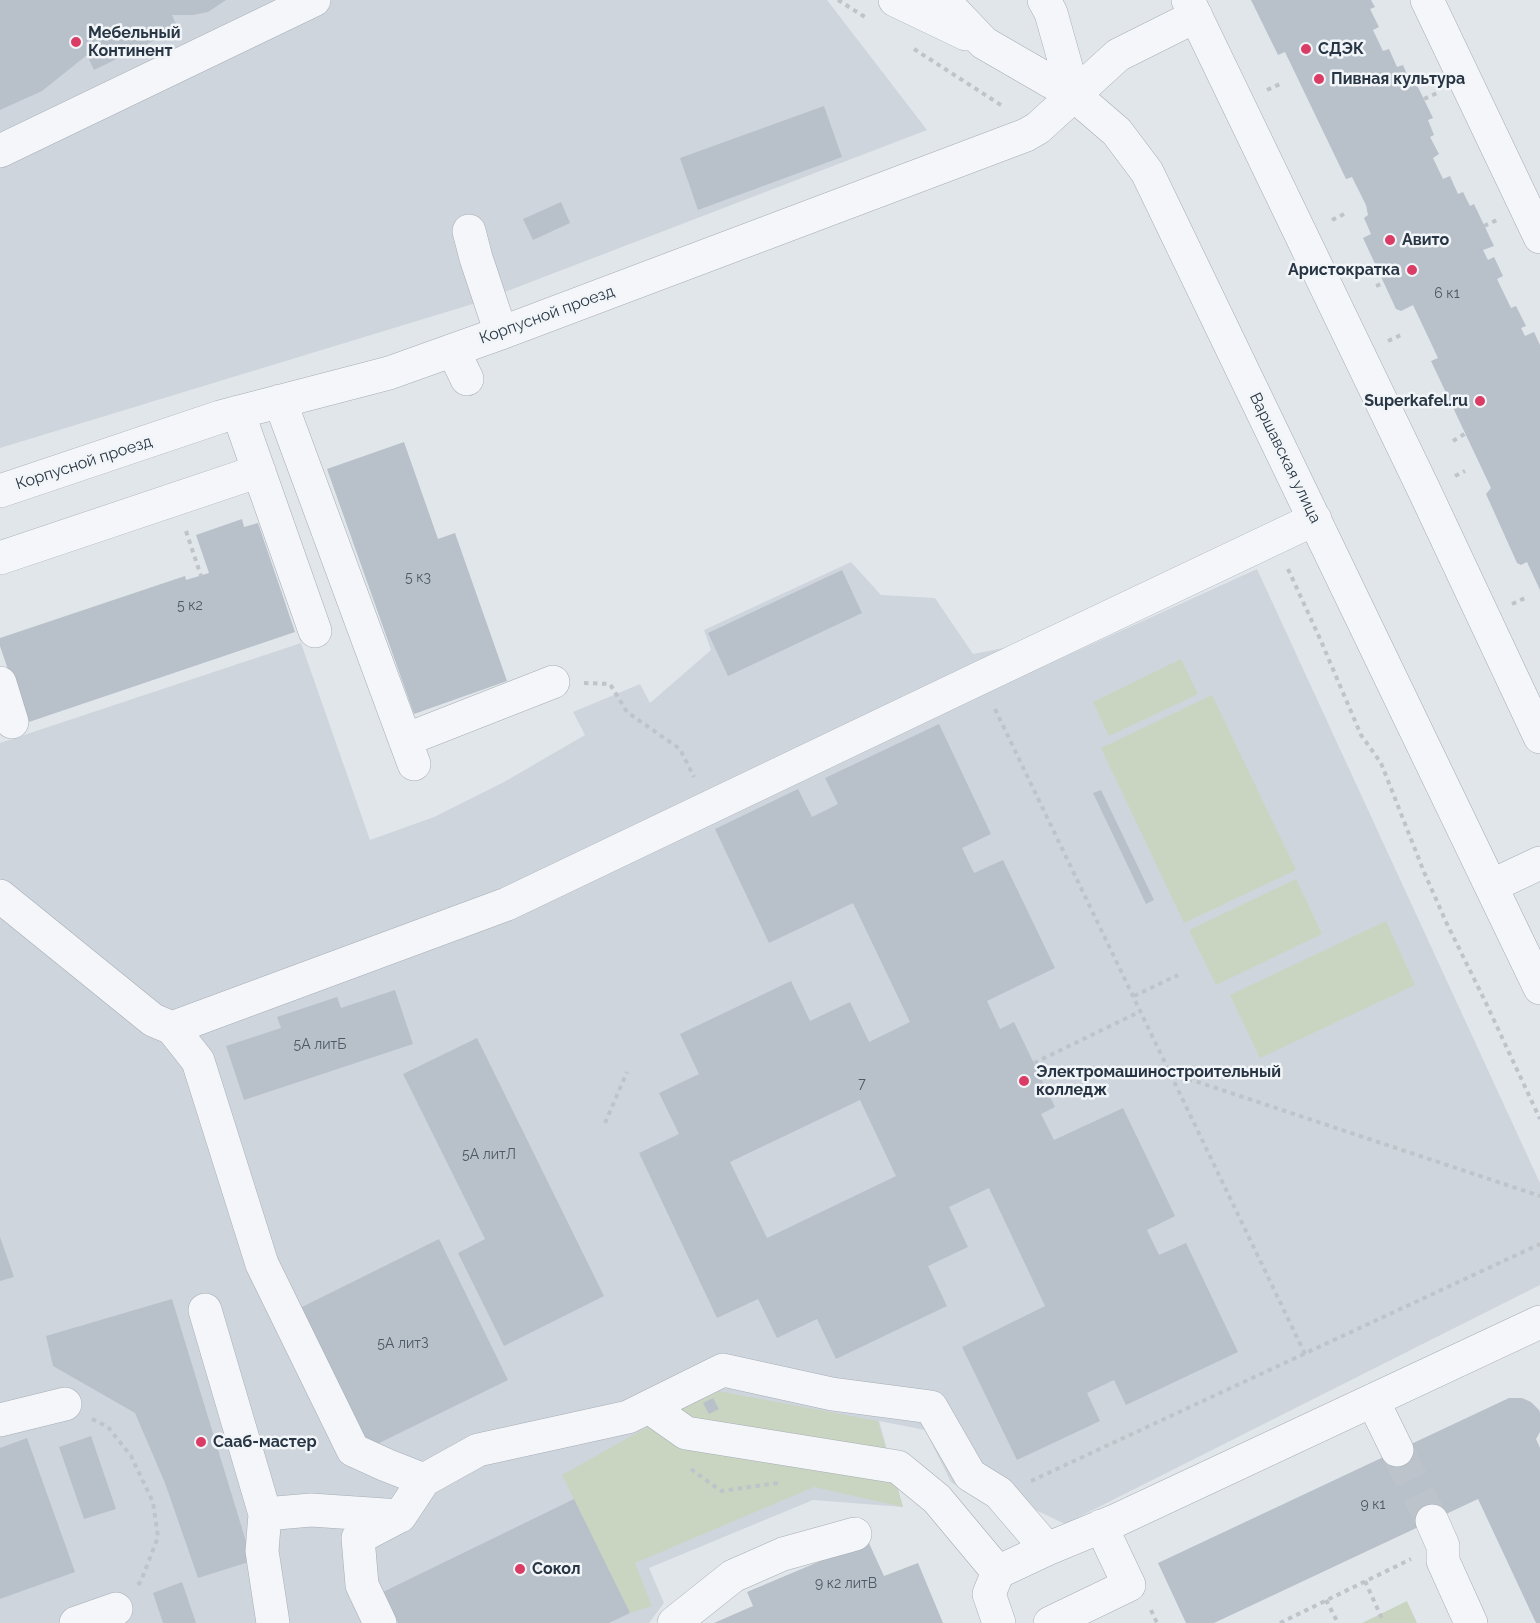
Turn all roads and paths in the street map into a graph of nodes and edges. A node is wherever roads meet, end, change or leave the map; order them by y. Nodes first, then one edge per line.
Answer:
1 (314, 0) edge
2 (838, 0) edge
3 (895, 0) edge
4 (943, 0) edge
5 (1044, 0) edge
6 (1427, 0) edge
7 (1192, 8) edge
8 (868, 19) dead end
9 (984, 43) junction
10 (908, 45) dead end
11 (1074, 95) junction
12 (1011, 112) dead end
13 (0, 151) edge
14 (469, 231) dead end
15 (1540, 237) edge
16 (1384, 283) dead end
17 (1376, 286) dead end
18 (501, 333) junction
19 (453, 350) junction
20 (466, 379) dead end
21 (280, 401) junction
22 (238, 412) junction
23 (1466, 433) dead end
24 (1453, 441) dead end
25 (259, 471) junction
26 (0, 491) edge
27 (1314, 519) junction
28 (186, 533) dead end
29 (1273, 539) junction
30 (0, 558) edge
31 (201, 576) dead end
32 (315, 631) dead end
33 (980, 678) junction
34 (553, 682) joint
35 (0, 683) edge
36 (12, 722) dead end
37 (1540, 737) edge
38 (710, 807) junction
39 (1540, 863) edge
40 (1491, 886) junction
41 (0, 896) edge
42 (1178, 975) dead end
43 (1540, 988) edge
44 (1134, 996) junction
45 (1141, 1011) junction
46 (172, 1028) junction
47 (1034, 1063) dead end
48 (627, 1072) dead end
49 (1170, 1072) junction
50 (1540, 1119) edge
51 (605, 1123) dead end
52 (1540, 1196) edge
53 (1540, 1244) edge
54 (205, 1310) dead end
55 (1540, 1323) edge
56 (1305, 1354) junction
57 (1373, 1401) junction
58 (65, 1404) joint
59 (650, 1407) junction
60 (0, 1420) edge
61 (1397, 1450) tunnel mouth
62 (424, 1480) junction
63 (1001, 1495) junction
64 (265, 1514) junction
65 (400, 1516) junction
66 (1432, 1521) tunnel mouth
67 (1101, 1526) junction
68 (855, 1534) dead end
69 (1047, 1549) junction
70 (1443, 1560) junction
71 (998, 1572) junction
72 (1365, 1581) junction
73 (1326, 1600) junction
74 (116, 1609) joint
75 (1383, 1621) dead end
76 (76, 1623) edge
77 (273, 1623) edge
78 (380, 1623) edge
79 (674, 1623) edge
80 (999, 1623) edge
81 (1050, 1623) edge
82 (1280, 1623) edge
83 (1338, 1623) edge
84 (1471, 1623) edge

1 - 13 street
2 - 8 path
3 - 9 street
4 - 9 street, Варшавская улица
5 - 11 street
6 - 15 street
7 - 11 street, Корпусной проезд
7 - 37 street
9 - 11 street, Варшавская улица
10 - 12 path
11 - 18 street, Корпусной проезд
11 - 27 street, Варшавская улица
14 - 18 street
16 - 17 path
18 - 19 street, Корпусной проезд
19 - 20 street
19 - 21 street, Корпусной проезд
21 - 22 street, Корпусной проезд
21 - 34 street
22 - 25 street
22 - 26 street, Корпусной проезд
23 - 24 path
25 - 30 street
25 - 32 street
27 - 29 street
27 - 40 street, Варшавская улица
28 - 31 path
29 - 33 street
29 - 50 path
33 - 38 street
33 - 44 path
34 - 38 path
35 - 36 street
38 - 46 street
39 - 40 street
40 - 43 street, Варшавская улица
41 - 46 street
42 - 44 path
44 - 45 path
45 - 47 path
45 - 49 path
46 - 62 street
48 - 51 path
49 - 52 path
49 - 56 path
53 - 56 path
54 - 64 street
55 - 57 street
56 - 63 path
57 - 61 street
57 - 67 street
58 - 60 street
58 - 74 path
59 - 62 street
59 - 63 street
59 - 71 street
62 - 65 street
63 - 69 street
64 - 65 street
64 - 77 street
65 - 78 street
66 - 70 street
67 - 69 street
67 - 81 street
68 - 79 street
69 - 71 street
70 - 72 path
70 - 84 street
71 - 80 street
72 - 73 path
72 - 75 path
73 - 82 path
73 - 83 path
74 - 76 street

